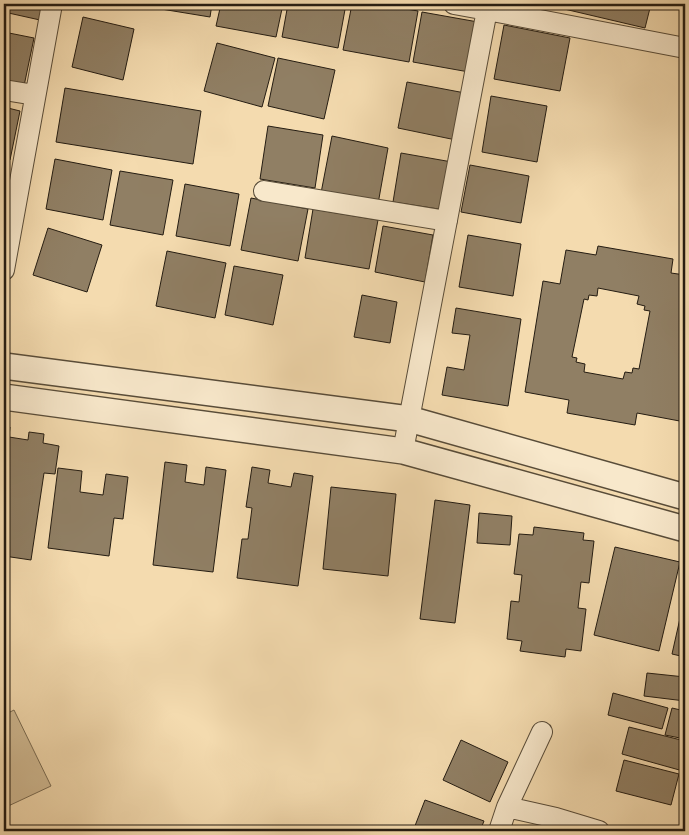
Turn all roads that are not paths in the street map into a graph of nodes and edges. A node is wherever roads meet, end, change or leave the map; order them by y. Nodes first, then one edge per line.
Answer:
1 (52, 4) edge
2 (454, 4) edge
3 (488, 7) edge
4 (685, 48) edge
5 (4, 90) edge
6 (35, 95) junction
7 (264, 191) dead end
8 (447, 221) junction
9 (4, 270) edge
10 (4, 366) edge
11 (4, 397) edge
12 (409, 419) junction
13 (403, 451) junction
14 (685, 497) edge
15 (685, 529) edge
16 (542, 732) dead end
17 (507, 806) junction
18 (499, 831) edge
19 (599, 831) edge

1 - 6 street
2 - 3 street
3 - 4 street
3 - 8 street
5 - 6 street
6 - 9 street
7 - 8 street
8 - 12 street
10 - 12 street
11 - 13 street
12 - 13 street
12 - 14 street
13 - 15 street
16 - 17 street
17 - 18 street
17 - 19 street

